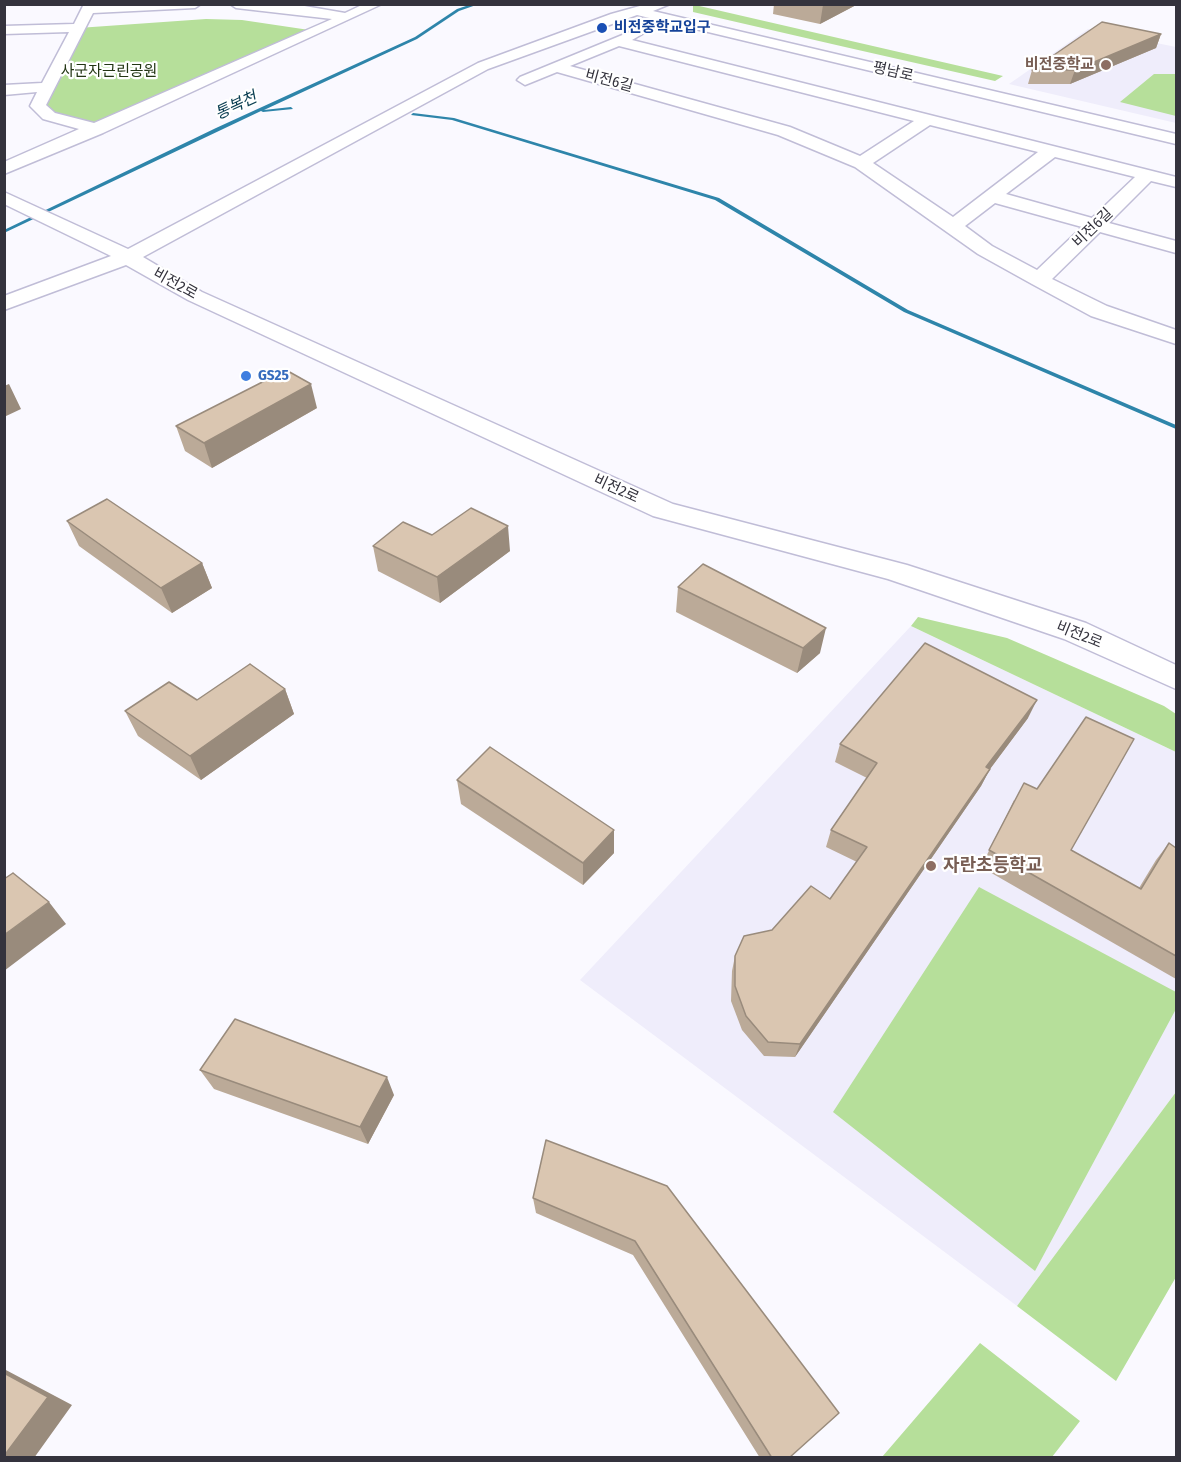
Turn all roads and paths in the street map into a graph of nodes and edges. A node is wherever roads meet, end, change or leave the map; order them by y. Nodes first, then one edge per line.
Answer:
1 (195, 4) edge
2 (237, 4) edge
3 (375, 4) edge
4 (611, 4) edge
5 (664, 4) edge
6 (90, 7) edge
7 (640, 8) edge
8 (347, 17) junction
9 (78, 28) junction
10 (4, 30) edge
11 (644, 30) dead end
12 (617, 40) junction
13 (809, 50) junction
14 (681, 57) junction
15 (662, 66) dead end
16 (556, 67) junction
17 (642, 75) dead end
18 (756, 76) junction
19 (525, 80) dead end
20 (623, 85) junction
21 (738, 86) dead end
22 (46, 87) junction
23 (4, 90) edge
24 (720, 96) dead end
25 (839, 97) junction
26 (702, 106) junction
27 (821, 108) dead end
28 (802, 119) dead end
29 (928, 119) junction
30 (97, 129) junction
31 (1176, 130) edge
32 (784, 131) junction
33 (1176, 139) edge
34 (1051, 150) junction
35 (861, 163) junction
36 (4, 169) edge
37 (1147, 175) junction
38 (1176, 182) edge
39 (4, 197) edge
40 (994, 197) junction
41 (1096, 225) junction
42 (952, 227) junction
43 (1176, 248) edge
44 (128, 257) junction
45 (1039, 280) junction
46 (4, 304) edge
47 (1176, 316) edge
48 (1169, 336) edge
49 (1176, 678) edge

1 - 6 street
2 - 8 street
3 - 8 street
4 - 7 street, 평남로
5 - 7 street
6 - 9 street
7 - 13 street, 평남로
7 - 44 street
8 - 30 street
9 - 10 street
9 - 22 street
11 - 12 street, 비전6길
12 - 14 street
12 - 16 street, 비전6길
13 - 18 street
13 - 31 street
13 - 33 street, 평남로
14 - 15 street
14 - 18 street
16 - 19 street
16 - 20 street, 비전6길
17 - 20 street
18 - 21 street
18 - 25 street
20 - 26 street, 비전6길
22 - 23 street
22 - 30 street
24 - 26 street
25 - 27 street
25 - 29 street
26 - 32 street, 비전6길
28 - 32 street
29 - 34 street
29 - 35 street
30 - 36 street
32 - 35 street, 비전6길
34 - 37 street
34 - 40 street
35 - 42 street, 비전6길
37 - 38 street
37 - 41 street, 비전6길
39 - 44 street, 비전2로
40 - 41 street
40 - 42 street
41 - 43 street
41 - 45 street, 비전6길
42 - 45 street, 비전6길
44 - 46 street
44 - 49 street, 비전2로
45 - 48 street, 비전6길
47 - 48 street, 비전6길

